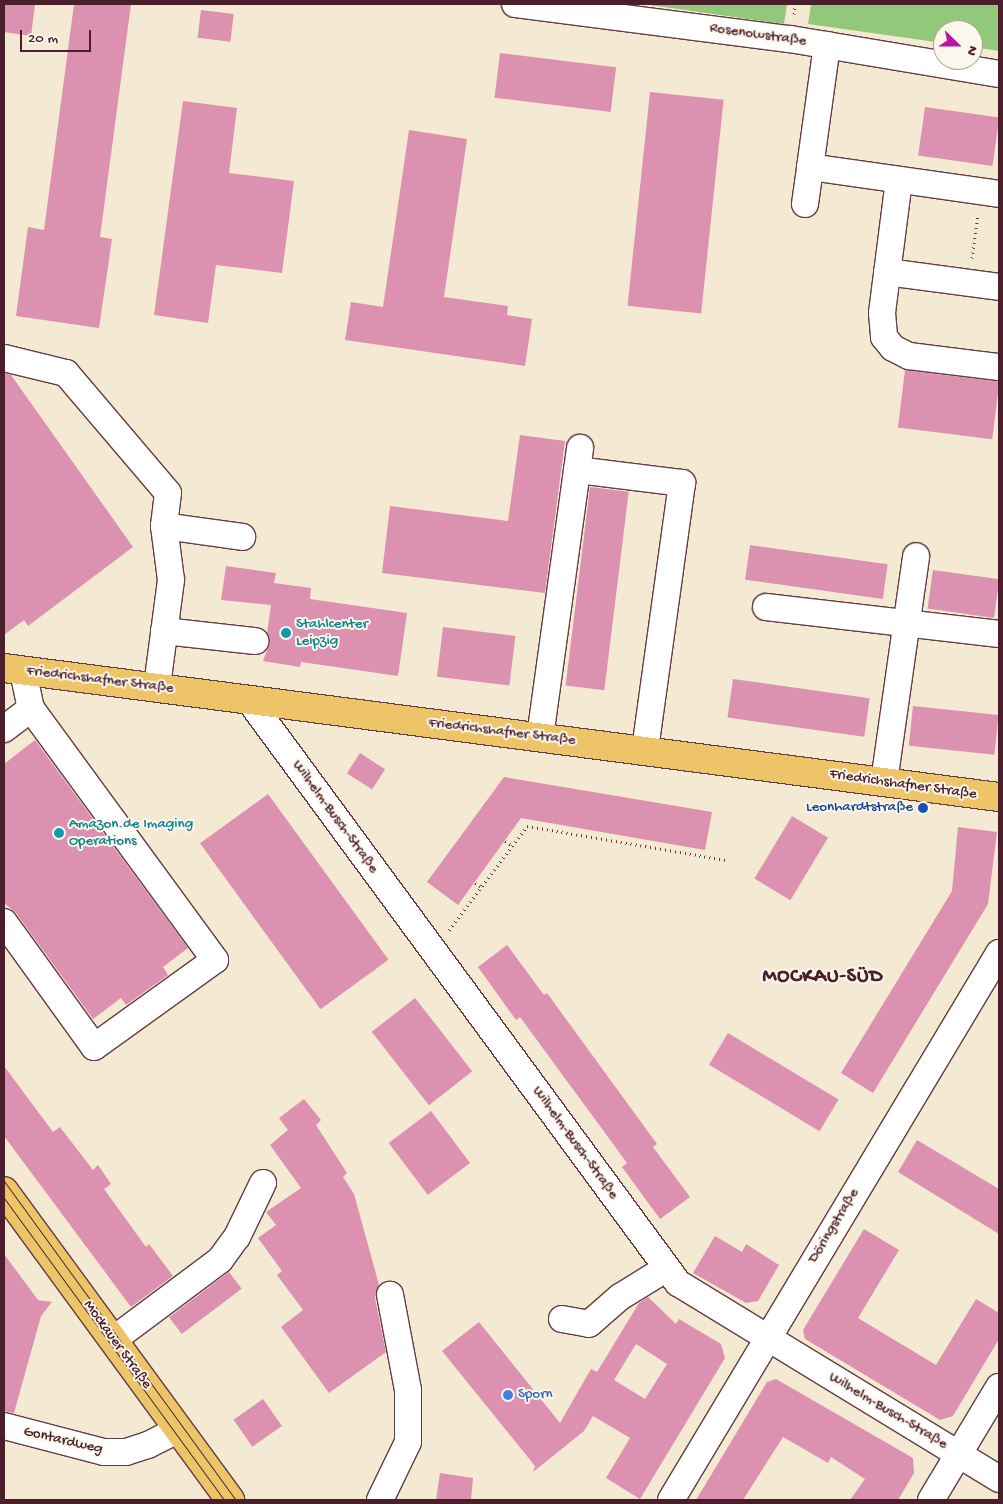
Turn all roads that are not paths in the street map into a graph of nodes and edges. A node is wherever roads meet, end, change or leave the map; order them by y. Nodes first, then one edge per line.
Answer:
1 (515, 4) edge
2 (827, 45) junction
3 (999, 74) edge
4 (810, 167) junction
5 (899, 180) junction
6 (990, 193) edge
7 (805, 204) dead end
8 (887, 272) junction
9 (999, 287) edge
10 (4, 358) edge
11 (999, 368) edge
12 (164, 526) junction
13 (242, 537) dead end
14 (916, 556) dead end
15 (766, 607) dead end
16 (907, 623) junction
17 (164, 631) junction
18 (999, 634) edge
19 (255, 641) dead end
20 (13, 669) edge
21 (157, 687) junction
22 (249, 700) junction
23 (31, 709) junction
24 (4, 730) edge
25 (540, 737) junction
26 (645, 750) junction
27 (884, 782) junction
28 (999, 797) edge
29 (4, 922) edge
30 (999, 953) edge
31 (263, 1183) dead end
32 (4, 1190) edge
33 (666, 1268) junction
34 (390, 1295) dead end
35 (562, 1319) dead end
36 (767, 1338) junction
37 (113, 1340) junction
38 (999, 1387) edge
39 (4, 1426) edge
40 (178, 1430) junction
41 (959, 1454) junction
42 (999, 1479) edge
43 (230, 1500) edge
44 (380, 1500) edge
45 (671, 1500) edge
46 (931, 1500) edge

1 - 2 street, Rosenowstraße
2 - 3 street, Rosenowstraße
2 - 4 street
4 - 5 street
4 - 7 street
5 - 6 street
5 - 8 street
8 - 9 street
8 - 11 street
10 - 12 street
12 - 13 street
12 - 17 street
14 - 16 street
15 - 16 street
16 - 18 street
16 - 27 street
17 - 19 street
17 - 21 street
20 - 21 main road, Friedrichshafner Straße
20 - 23 street
21 - 22 main road, Friedrichshafner Straße
22 - 25 main road, Friedrichshafner Straße
22 - 33 street, Wilhelm-Busch-Straße
23 - 24 street
23 - 29 street
25 - 26 main road, Friedrichshafner Straße
25 - 26 street
26 - 27 main road, Friedrichshafner Straße
27 - 28 main road, Friedrichshafner Straße
30 - 36 street, Döringstraße
31 - 37 street
32 - 37 main road, Mockauer Straße
33 - 35 street
33 - 36 street, Wilhelm-Busch-Straße
34 - 44 street
36 - 41 street, Wilhelm-Busch-Straße
36 - 45 street, Döringstraße
37 - 40 main road, Mockauer Straße
38 - 41 street
39 - 40 street, Gontardweg
40 - 43 main road, Mockauer Straße
41 - 42 street, Wilhelm-Busch-Straße
41 - 46 street

